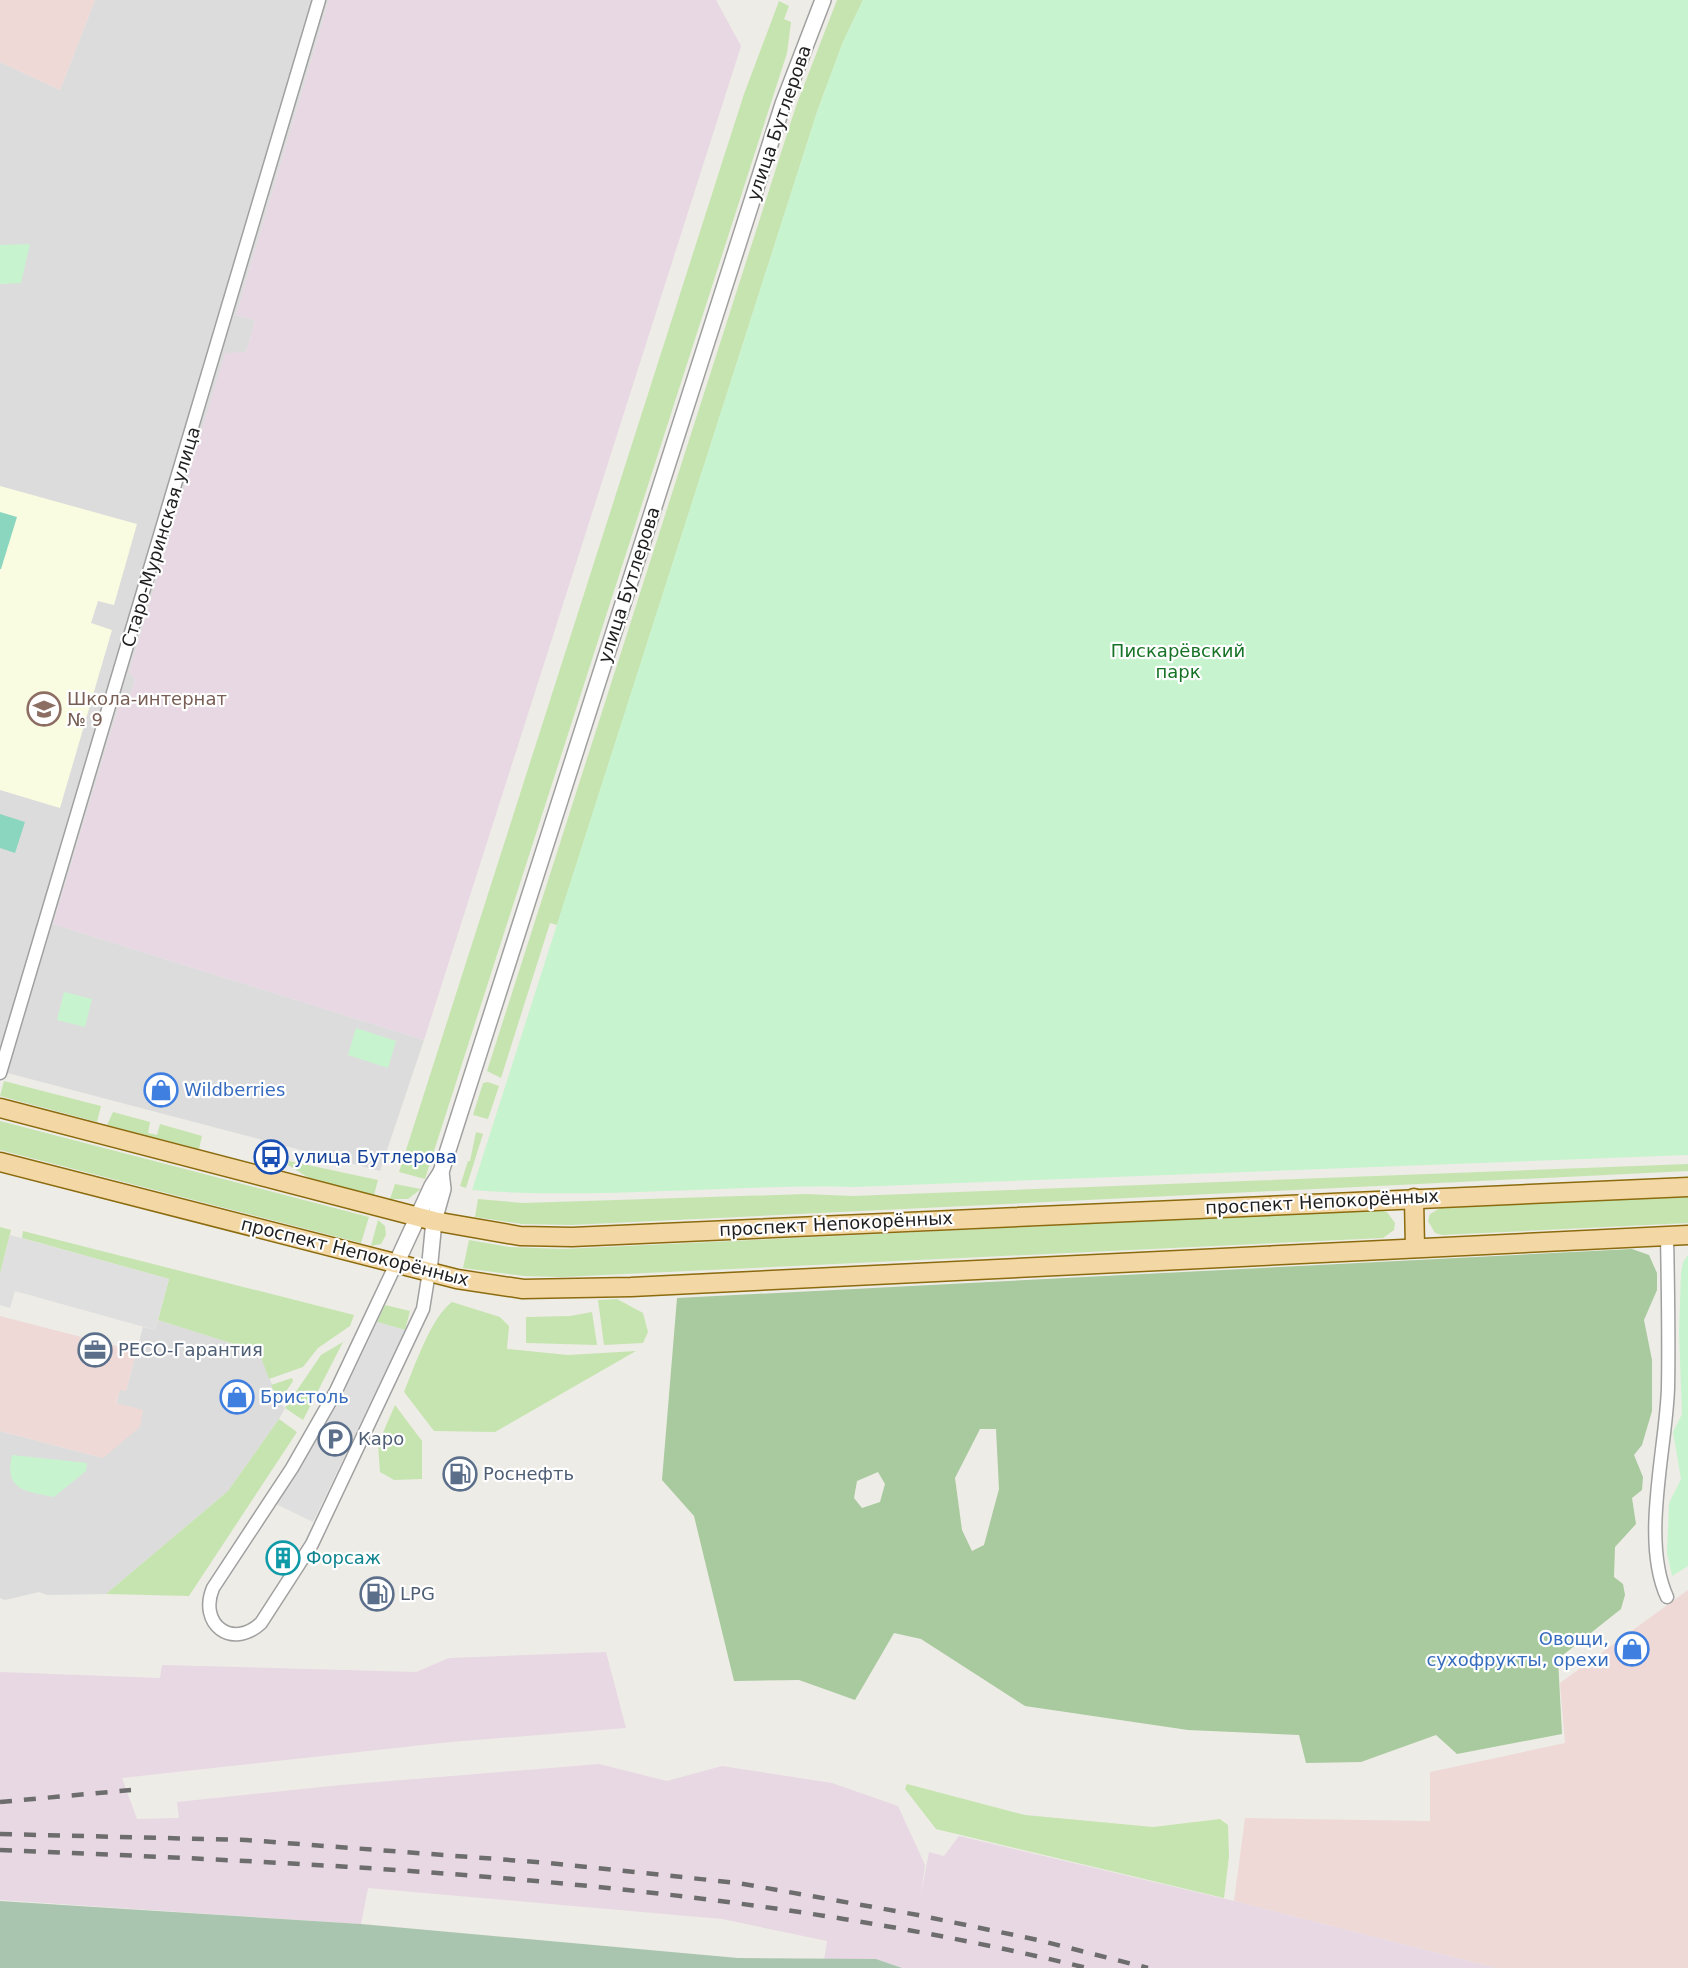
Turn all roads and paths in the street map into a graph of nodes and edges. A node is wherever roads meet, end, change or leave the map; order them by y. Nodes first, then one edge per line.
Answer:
1 (319, 0) edge
2 (823, 0) edge
3 (0, 1073) edge
4 (0, 1108) edge
5 (0, 1162) edge
6 (1688, 1187) edge
7 (1413, 1198) junction
8 (427, 1219) junction
9 (1688, 1235) edge
10 (1667, 1236) junction
11 (1415, 1248) junction
12 (396, 1264) junction
13 (429, 1272) junction
14 (1667, 1596) dead end

1 - 3 street, Старо-Муринская улица
2 - 8 street, улица Бутлерова
4 - 8 main road, проспект Непокорённых
5 - 12 main road, проспект Непокорённых
6 - 7 main road, проспект Непокорённых
7 - 8 main road, проспект Непокорённых
7 - 11 main road
8 - 12 street, улица Бутлерова
8 - 13 street, улица Бутлерова
9 - 10 main road, проспект Непокорённых
10 - 11 main road, проспект Непокорённых
10 - 14 street
11 - 13 main road, проспект Непокорённых
12 - 13 main road, проспект Непокорённых
12 - 13 street, улица Бутлерова

